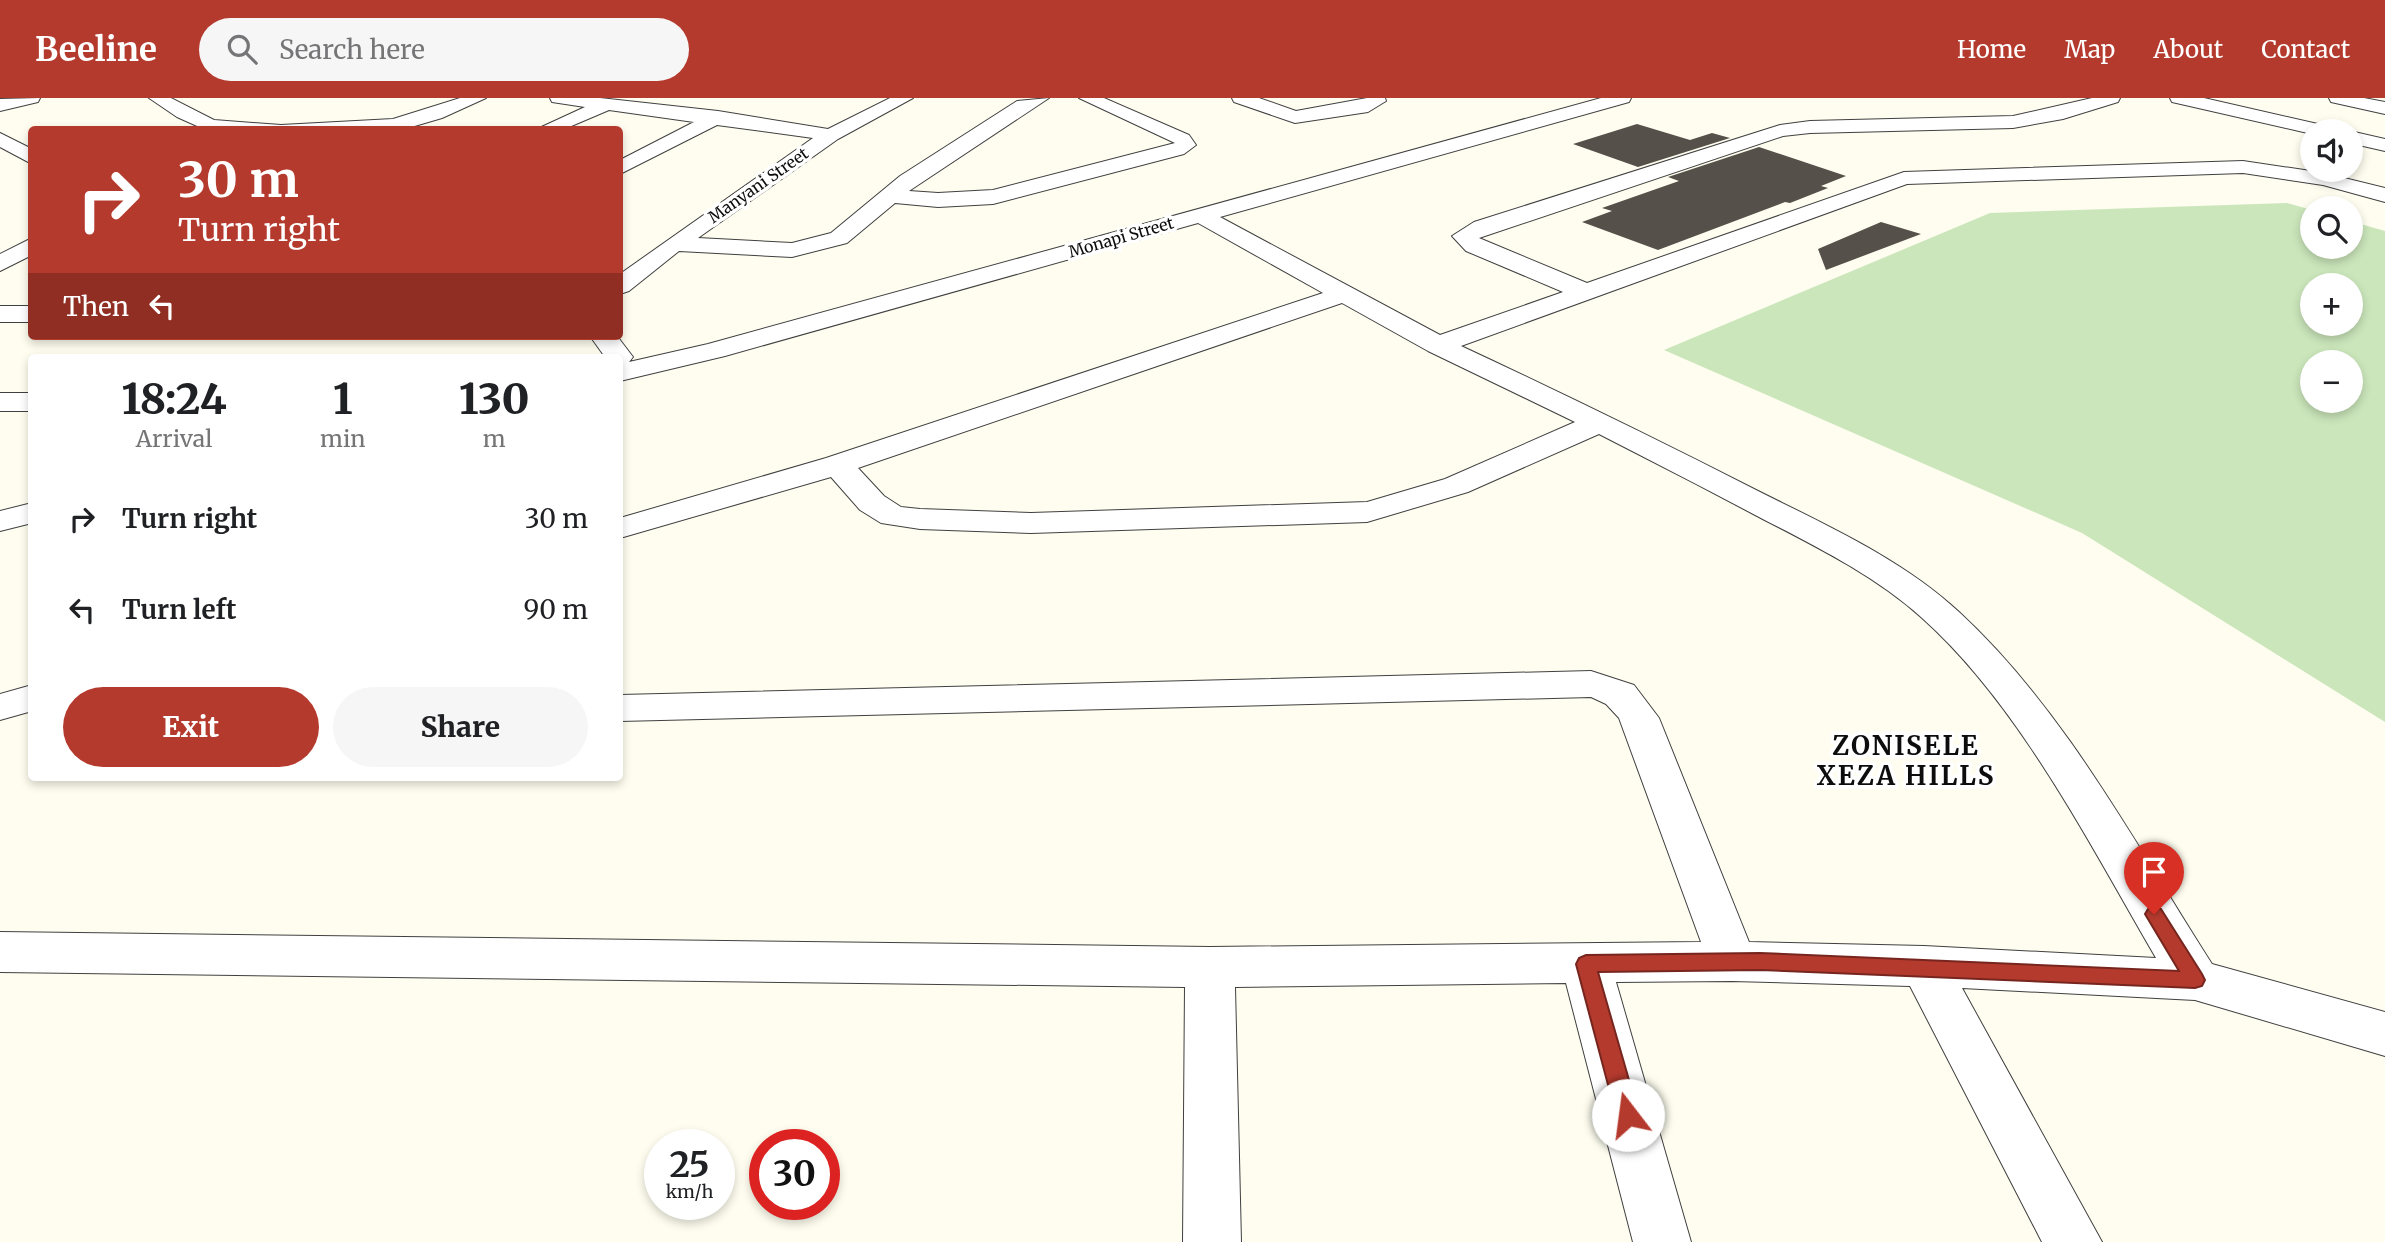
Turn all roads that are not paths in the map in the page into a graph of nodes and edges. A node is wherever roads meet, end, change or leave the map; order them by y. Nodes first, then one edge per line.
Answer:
1 (31, 98) edge
2 (158, 98) edge
3 (477, 98) edge
4 (559, 98) edge
5 (904, 98) edge
6 (1040, 98) edge
7 (1088, 98) edge
8 (1241, 98) edge
9 (1376, 98) edge
10 (1622, 98) edge
11 (2111, 98) edge
12 (2179, 98) edge
13 (2338, 98) edge
14 (615, 101) edge
15 (747, 103) dead end
16 (0, 105) edge
17 (2385, 108) edge
18 (715, 118) junction
19 (214, 126) edge
20 (371, 126) edge
21 (554, 126) edge
22 (2300, 126) edge
23 (831, 135) junction
24 (0, 139) edge
25 (2363, 140) edge
26 (2385, 145) edge
27 (28, 156) edge
28 (28, 160) edge
29 (0, 166) edge
30 (623, 166) edge
31 (2385, 195) edge
32 (891, 196) junction
33 (1200, 215) junction
34 (0, 241) edge
35 (28, 243) edge
36 (674, 244) junction
37 (28, 246) edge
38 (0, 264) edge
39 (623, 284) edge
40 (1586, 292) junction
41 (1342, 295) junction
42 (28, 313) edge
43 (0, 314) edge
44 (1438, 345) junction
45 (623, 365) edge
46 (0, 402) edge
47 (28, 402) edge
48 (1599, 422) junction
49 (837, 465) junction
50 (28, 514) edge
51 (0, 521) edge
52 (623, 527) edge
53 (28, 699) edge
54 (0, 707) edge
55 (623, 708) edge
56 (0, 952) edge
57 (1732, 961) junction
58 (1586, 964) junction
59 (1924, 966) junction
60 (1210, 967) junction
61 (2195, 980) junction
62 (2385, 1034) edge
63 (1212, 1242) edge
64 (1662, 1242) edge
65 (2073, 1242) edge

1 - 16 street
2 - 19 street
3 - 20 street
4 - 14 street
5 - 23 street, Manyani Street
6 - 32 street
7 - 32 street
8 - 9 street
10 - 33 street, Monapi Street
11 - 40 street
12 - 22 street
13 - 17 street
14 - 18 street
14 - 21 street
15 - 18 street
18 - 23 street
18 - 30 street
23 - 36 street, Manyani Street
24 - 27 street
25 - 26 street
28 - 29 street
31 - 40 street
32 - 36 street
33 - 41 street
33 - 45 street, Monapi Street
34 - 35 street
36 - 39 street, Manyani Street
37 - 38 street
40 - 44 street
41 - 44 street
41 - 49 street
42 - 43 street
44 - 48 street
46 - 47 street
48 - 49 street
48 - 61 street
49 - 52 street
50 - 51 street
53 - 54 street
55 - 57 street
56 - 60 street
57 - 58 street
57 - 59 street
58 - 60 street
58 - 64 street
59 - 61 street
59 - 65 street
60 - 63 street
61 - 62 street

